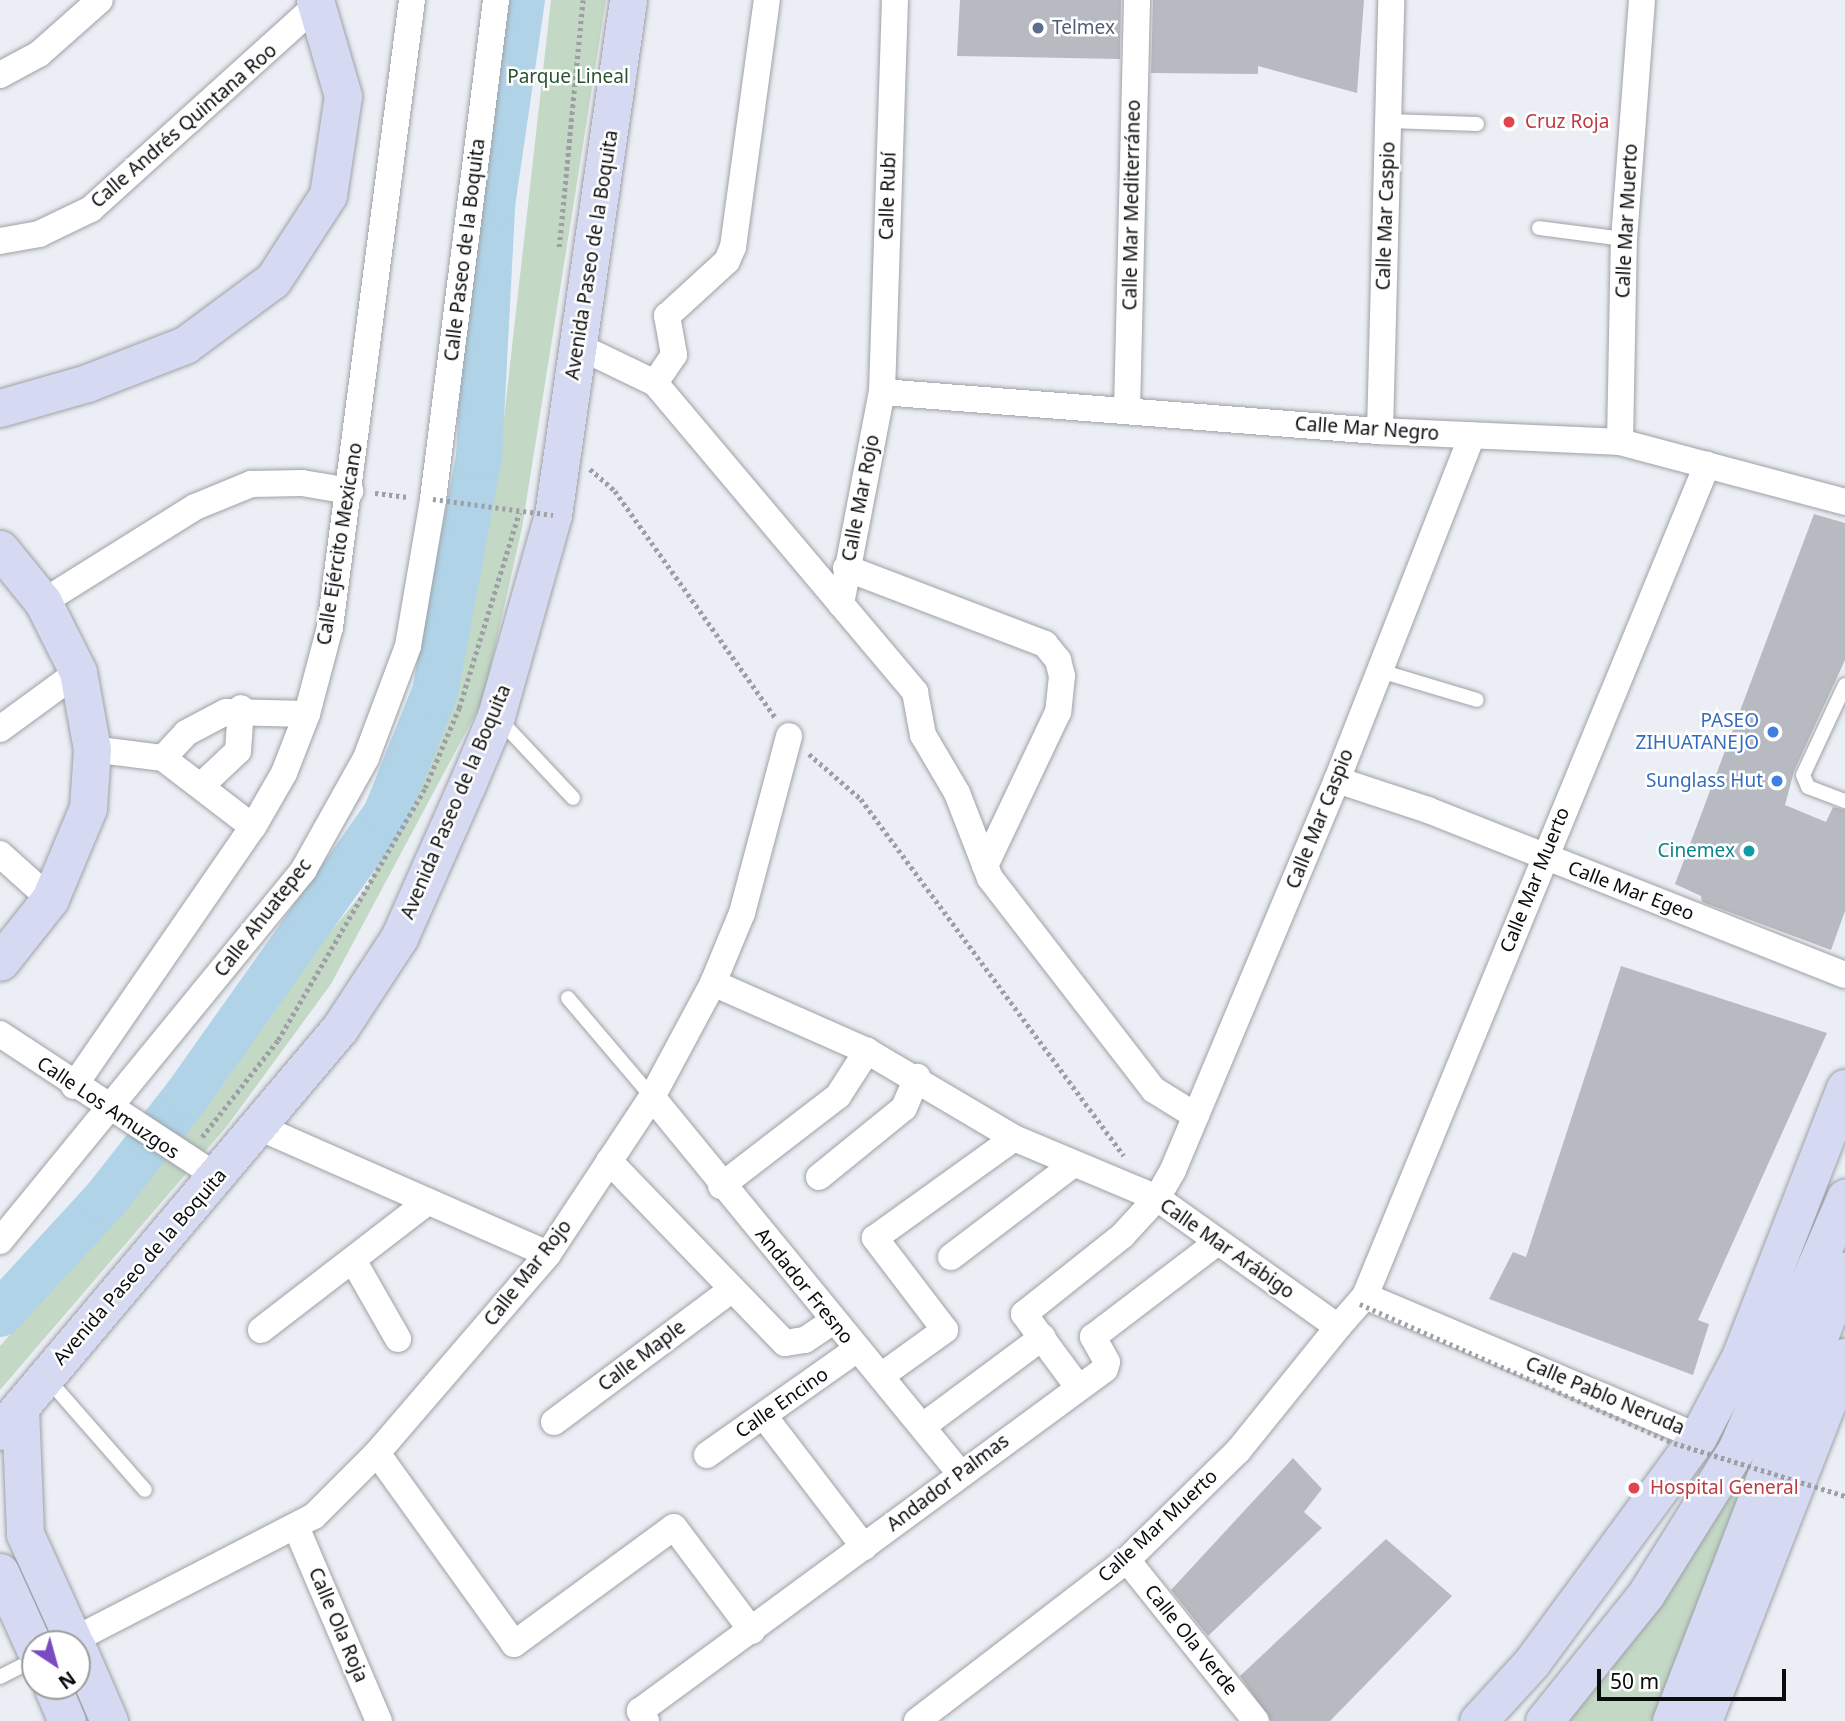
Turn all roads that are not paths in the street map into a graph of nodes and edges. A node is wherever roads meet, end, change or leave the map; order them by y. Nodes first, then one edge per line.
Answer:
1 (100, 0) edge
2 (412, 0) edge
3 (496, 0) edge
4 (767, 0) edge
5 (895, 0) edge
6 (1137, 0) edge
7 (1391, 0) edge
8 (1642, 0) edge
9 (316, 3) edge
10 (634, 9) edge
11 (0, 75) edge
12 (1389, 121) junction
13 (1477, 124) dead end
14 (1539, 228) dead end
15 (1624, 239) junction
16 (0, 241) edge
17 (574, 344) junction
18 (655, 383) junction
19 (882, 392) junction
20 (0, 408) edge
21 (1127, 410) junction
22 (1380, 431) junction
23 (1472, 435) junction
24 (1620, 442) junction
25 (1707, 465) junction
26 (350, 491) junction
27 (433, 499) joint
28 (1845, 502) edge
29 (0, 549) edge
30 (846, 568) junction
31 (43, 602) junction
32 (841, 604) junction
33 (1377, 670) junction
34 (78, 672) junction
35 (1845, 685) edge
36 (1477, 700) dead end
37 (241, 708) junction
38 (307, 714) junction
39 (496, 716) junction
40 (0, 729) edge
41 (789, 736) road end
42 (92, 749) junction
43 (163, 758) junction
44 (1337, 779) junction
45 (203, 784) junction
46 (573, 798) dead end
47 (1845, 801) edge
48 (253, 827) junction
49 (0, 854) edge
50 (1544, 857) junction
51 (985, 866) junction
52 (50, 898) junction
53 (0, 962) edge
54 (1843, 968) edge
55 (713, 983) junction
56 (568, 998) dead end
57 (0, 1034) edge
58 (867, 1051) junction
59 (917, 1077) junction
60 (74, 1086) junction
61 (1845, 1088) edge
62 (652, 1097) junction
63 (110, 1108) junction
64 (1193, 1123) junction
65 (261, 1128) junction
66 (1014, 1138) junction
67 (609, 1161) junction
68 (1072, 1165) junction
69 (819, 1177) dead end
70 (219, 1178) junction
71 (1808, 1181) junction
72 (721, 1186) junction
73 (1845, 1191) edge
74 (1157, 1198) junction
75 (1845, 1198) edge
76 (427, 1202) junction
77 (0, 1241) edge
78 (1214, 1244) junction
79 (548, 1254) junction
80 (951, 1256) dead end
81 (353, 1260) junction
82 (1845, 1270) edge
83 (731, 1290) junction
84 (1363, 1300) junction
85 (833, 1321) junction
86 (1338, 1327) junction
87 (261, 1330) dead end
88 (1043, 1337) junction
89 (398, 1339) dead end
90 (856, 1350) junction
91 (1845, 1357) edge
92 (45, 1376) junction
93 (881, 1376) junction
94 (1077, 1388) junction
95 (764, 1416) junction
96 (10, 1419) edge
97 (554, 1422) dead end
98 (923, 1426) junction
99 (1698, 1437) junction
100 (377, 1453) junction
101 (1791, 1453) junction
102 (707, 1455) dead end
103 (959, 1472) junction
104 (145, 1490) dead end
105 (297, 1529) junction
106 (864, 1547) junction
107 (1126, 1560) junction
108 (0, 1572) edge
109 (26, 1630) edge
110 (67, 1630) edge
111 (752, 1631) junction
112 (91, 1635) edge
113 (21, 1666) edge
114 (0, 1677) edge
115 (91, 1682) edge
116 (58, 1700) edge
117 (643, 1716) edge
118 (67, 1721) edge
119 (109, 1721) edge
120 (379, 1721) edge
121 (917, 1721) edge
122 (1256, 1721) edge
123 (1478, 1721) edge
124 (1544, 1721) edge
125 (1671, 1721) edge
126 (1703, 1721) edge

1 - 11 street
2 - 26 street, Calle Ejército Mexicano
3 - 27 street, Calle Paseo de la Boquita
4 - 18 street
5 - 19 street, Calle Rubí
6 - 21 street, Calle Mar Mediterráneo
7 - 12 street, Calle Mar Caspio
8 - 15 street, Calle Mar Muerto
9 - 16 street, Calle Andrés Quintana Roo
9 - 20 main road
10 - 17 main road, Avenida Paseo de la Boquita
12 - 13 lane
12 - 22 street, Calle Mar Caspio
14 - 15 lane
15 - 24 street, Calle Mar Muerto
17 - 18 street
17 - 39 main road, Avenida Paseo de la Boquita
18 - 32 street
19 - 21 street, Calle Mar Negro
19 - 30 street, Calle Mar Rojo
21 - 22 street, Calle Mar Negro
22 - 23 street, Calle Mar Negro
23 - 24 street, Calle Mar Negro
23 - 33 street, Calle Mar Caspio
24 - 25 street, Calle Mar Negro
25 - 28 street, Calle Mar Negro
25 - 50 street, Calle Mar Muerto
26 - 31 street
26 - 38 street, Calle Ejército Mexicano
27 - 63 street, Calle Ahuatepec
29 - 31 main road
30 - 32 street, Calle Mar Rojo
30 - 51 street
31 - 34 main road
32 - 51 street
33 - 36 lane
33 - 44 street, Calle Mar Caspio
34 - 40 street
34 - 42 main road
35 - 47 lane
37 - 38 street
37 - 43 street
37 - 45 street
38 - 48 street, Calle Ejército Mexicano
39 - 46 lane
39 - 65 main road, Avenida Paseo de la Boquita
41 - 55 street, Calle Mar Rojo
42 - 43 street
42 - 52 main road
43 - 45 street
44 - 50 street, Calle Mar Egeo
44 - 64 street, Calle Mar Caspio
45 - 48 street
48 - 60 street, Calle Ejército Mexicano
49 - 52 street
50 - 54 street, Calle Mar Egeo
50 - 84 street, Calle Mar Muerto
51 - 64 street
52 - 53 main road
55 - 58 street, Calle Mar Arábigo
55 - 62 street, Calle Mar Rojo
56 - 62 lane
57 - 60 street, Calle Los Amuzgos
58 - 59 street, Calle Mar Arábigo
58 - 72 street
59 - 66 street, Calle Mar Arábigo
59 - 69 street
60 - 63 street, Calle Los Amuzgos
61 - 71 main road
62 - 67 street, Calle Mar Rojo
62 - 72 street, Andador Fresno
63 - 70 street, Calle Los Amuzgos
63 - 77 street, Calle Ahuatepec
64 - 74 street, Calle Mar Caspio
65 - 70 main road, Avenida Paseo de la Boquita
65 - 76 street
66 - 68 street, Calle Mar Arábigo
66 - 93 street
67 - 79 street, Calle Mar Rojo
67 - 83 street
68 - 74 street, Calle Mar Arábigo
68 - 80 street
70 - 92 main road, Avenida Paseo de la Boquita
71 - 73 main road
71 - 99 main road
72 - 85 street, Andador Fresno
74 - 78 street, Calle Mar Arábigo
74 - 88 street
75 - 124 main road
76 - 79 street
76 - 81 street
78 - 86 street, Calle Mar Arábigo
78 - 94 street, Andador Palmas
79 - 100 street, Calle Mar Rojo
81 - 87 street
81 - 89 street
82 - 101 main road
83 - 85 street
83 - 97 street, Calle Maple
84 - 86 street
84 - 99 street
85 - 90 street, Andador Fresno
86 - 107 street, Calle Mar Muerto
88 - 94 street
88 - 98 street
90 - 93 street, Andador Fresno
90 - 95 street, Calle Encino
91 - 101 main road
92 - 96 main road, Avenida Paseo de la Boquita
92 - 104 lane
93 - 98 street, Andador Fresno
94 - 103 street, Andador Palmas
95 - 102 street, Calle Encino
95 - 106 street
96 - 110 main road
98 - 103 street, Andador Fresno
99 - 123 main road
100 - 105 street, Calle Mar Rojo
100 - 111 street
101 - 125 main road
101 - 126 main road
103 - 106 street, Andador Palmas
105 - 112 street, Calle Mar Rojo
105 - 120 street, Calle Ola Roja
106 - 111 street, Andador Palmas
107 - 121 street, Calle Mar Muerto
107 - 122 street, Calle Ola Verde
108 - 109 main road
111 - 117 street, Andador Palmas
113 - 114 lane
115 - 119 main road
116 - 118 main road

